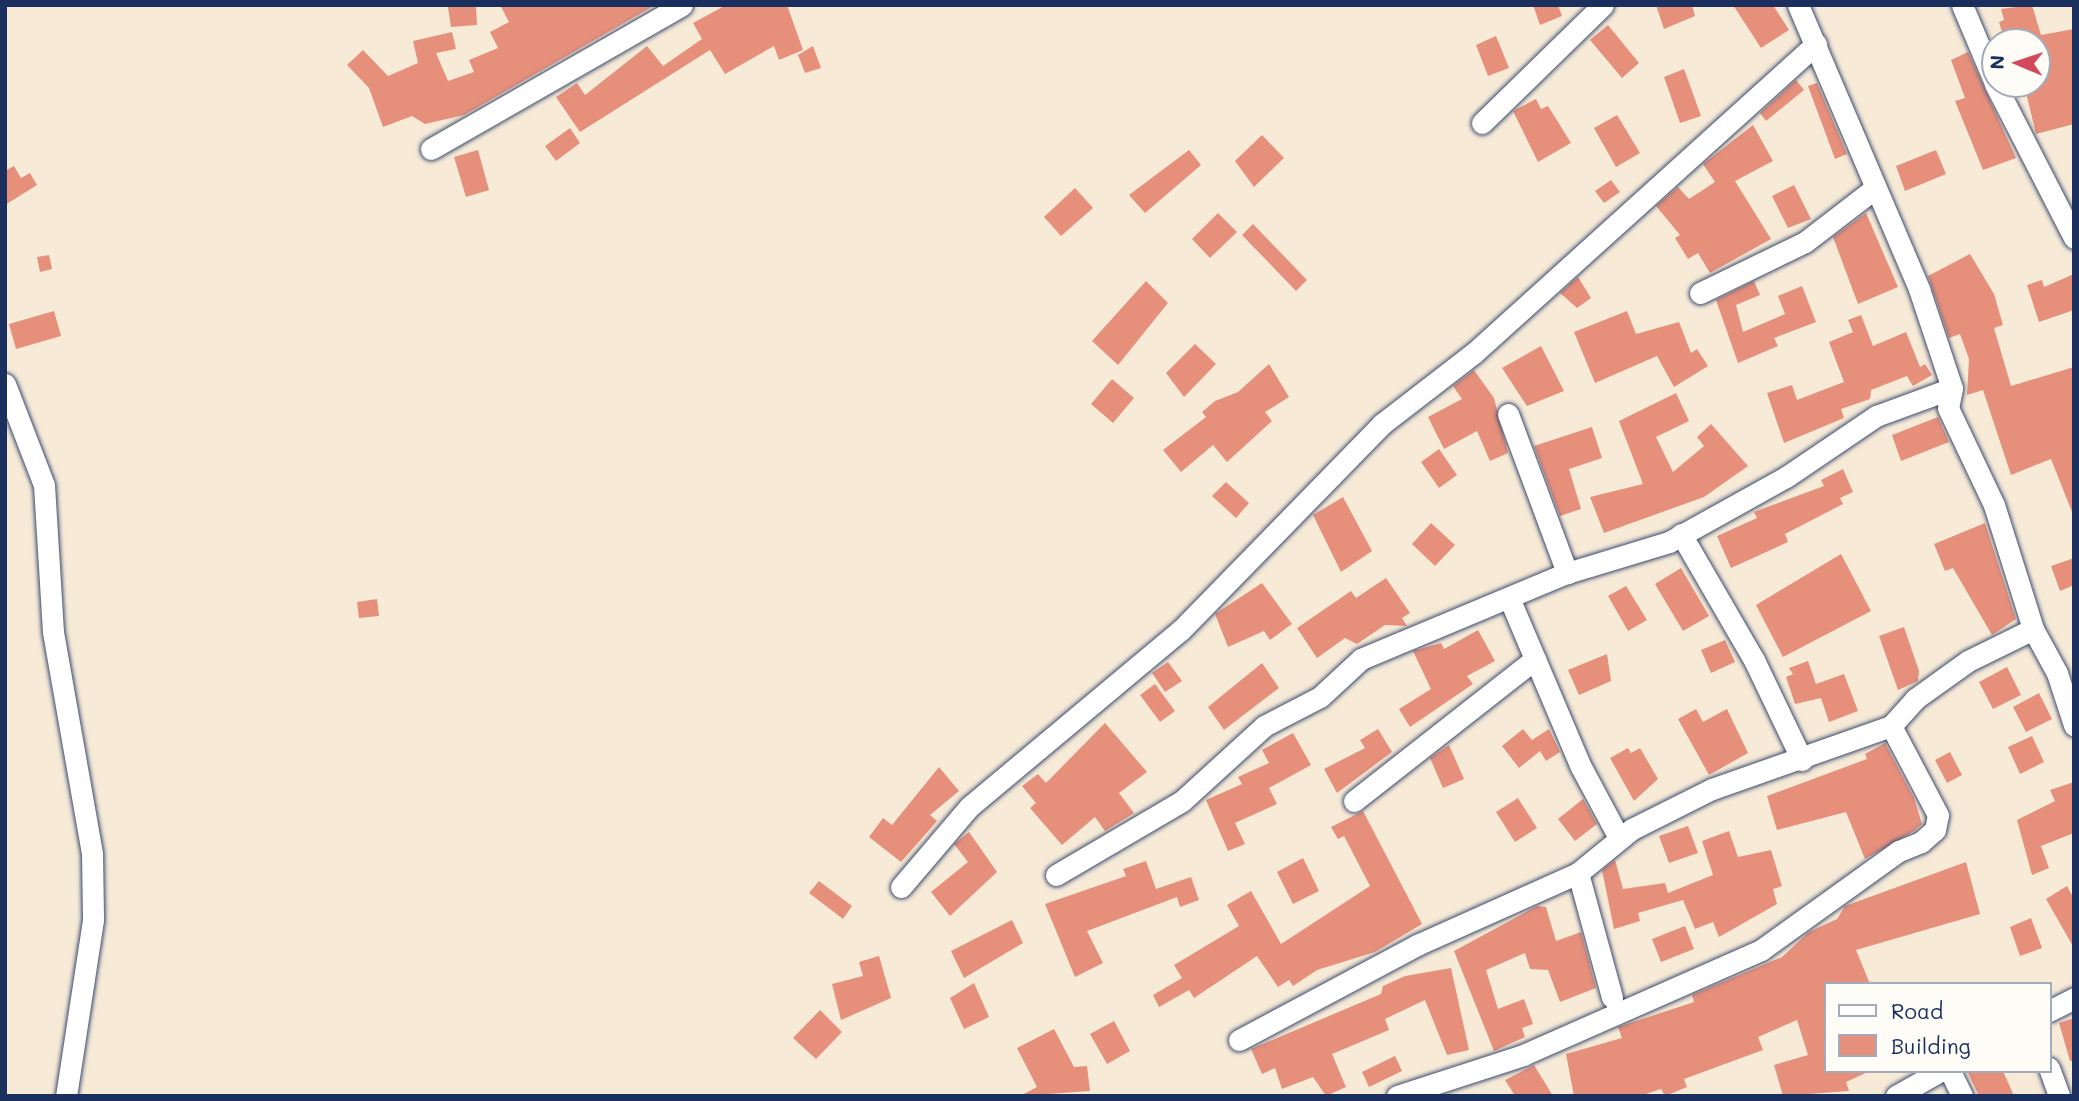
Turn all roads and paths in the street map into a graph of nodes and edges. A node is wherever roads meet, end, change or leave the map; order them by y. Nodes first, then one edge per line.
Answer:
1 (682, 5) edge
2 (1603, 5) edge
3 (1798, 5) edge
4 (1962, 5) edge
5 (1816, 44) junction
6 (1981, 50) edge
7 (2002, 98) edge
8 (1482, 123) dead end
9 (431, 149) dead end
10 (1875, 188) junction
11 (2074, 238) edge
12 (1700, 293) dead end
13 (5, 384) edge
14 (1951, 388) junction
15 (1508, 414) dead end
16 (1681, 534) junction
17 (1567, 573) junction
18 (1510, 600) junction
19 (2033, 629) junction
20 (1535, 659) junction
21 (2074, 725) edge
22 (1891, 726) junction
23 (1802, 760) junction
24 (1354, 801) dead end
25 (1619, 838) junction
26 (1578, 873) junction
27 (1056, 875) dead end
28 (901, 887) dead end
29 (1612, 997) dead end
30 (2074, 998) edge
31 (2051, 1010) edge
32 (1239, 1040) dead end
33 (1936, 1073) edge
34 (1951, 1073) edge
35 (2051, 1073) edge
36 (66, 1096) edge
37 (1397, 1096) edge
38 (1896, 1096) edge
39 (1962, 1096) edge
40 (2059, 1096) edge

1 - 9 street
2 - 8 street
3 - 5 street
4 - 6 street
5 - 10 street
5 - 28 street
7 - 11 street
10 - 12 street
10 - 14 street
13 - 36 street
14 - 16 street
14 - 19 street
15 - 17 street
16 - 17 street
16 - 23 street
17 - 18 street
18 - 20 street
18 - 27 street
19 - 21 street
19 - 22 street
20 - 24 street
20 - 25 street
22 - 23 street
22 - 37 street
23 - 25 street
25 - 26 street
26 - 29 street
26 - 32 street
30 - 31 street
33 - 38 street
34 - 39 street
35 - 40 street

